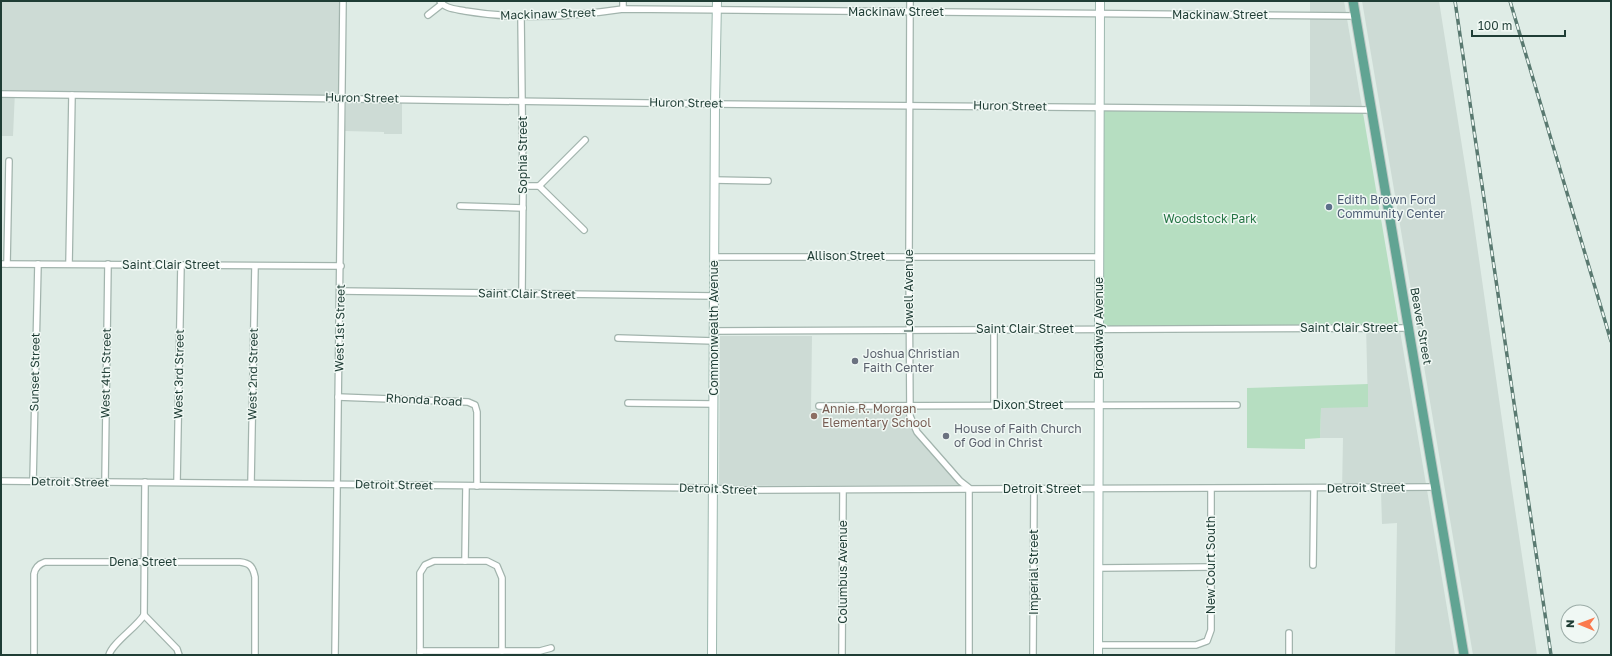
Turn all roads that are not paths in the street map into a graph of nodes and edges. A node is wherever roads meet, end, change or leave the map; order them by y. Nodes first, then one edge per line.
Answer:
1 (343, 1) edge
2 (623, 1) edge
3 (717, 1) edge
4 (910, 1) edge
5 (1100, 1) edge
6 (1353, 1) edge
7 (441, 2) edge
8 (623, 9) junction
9 (717, 11) junction
10 (910, 12) junction
11 (1100, 14) junction
12 (428, 15) dead end
13 (1356, 16) junction
14 (521, 17) junction
15 (1, 94) edge
16 (72, 94) junction
17 (342, 98) junction
18 (522, 101) junction
19 (715, 104) junction
20 (910, 105) junction
21 (1100, 107) junction
22 (1372, 110) junction
23 (585, 140) dead end
24 (9, 161) dead end
25 (714, 180) junction
26 (768, 181) dead end
27 (523, 186) junction
28 (539, 186) junction
29 (460, 206) dead end
30 (523, 208) junction
31 (584, 230) dead end
32 (909, 256) junction
33 (1098, 256) junction
34 (714, 257) junction
35 (4, 264) edge
36 (38, 264) junction
37 (70, 264) junction
38 (108, 264) junction
39 (181, 265) junction
40 (255, 266) junction
41 (341, 266) junction
42 (340, 291) junction
43 (522, 294) junction
44 (714, 296) junction
45 (1409, 328) junction
46 (994, 329) junction
47 (1099, 329) junction
48 (909, 330) junction
49 (714, 331) junction
50 (618, 338) dead end
51 (714, 341) junction
52 (338, 397) junction
53 (628, 403) dead end
54 (714, 404) junction
55 (994, 405) junction
56 (1237, 405) dead end
57 (819, 406) dead end
58 (910, 406) junction
59 (1099, 406) junction
60 (1, 481) edge
61 (33, 481) junction
62 (105, 482) junction
63 (145, 482) junction
64 (177, 482) junction
65 (251, 483) junction
66 (337, 484) junction
67 (466, 486) junction
68 (477, 486) junction
69 (1436, 487) junction
70 (713, 488) junction
71 (969, 488) junction
72 (1212, 488) junction
73 (1314, 488) junction
74 (1034, 489) junction
75 (1098, 489) junction
76 (843, 490) junction
77 (465, 561) junction
78 (145, 562) junction
79 (1313, 565) dead end
80 (1212, 567) junction
81 (1098, 568) junction
82 (144, 614) junction
83 (1289, 633) dead end
84 (1098, 645) junction
85 (550, 648) dead end
86 (502, 651) junction
87 (420, 653) edge
88 (34, 655) edge
89 (109, 655) edge
90 (179, 655) edge
91 (255, 655) edge
92 (335, 655) edge
93 (712, 655) edge
94 (842, 655) edge
95 (969, 655) edge
96 (1033, 655) edge
97 (1098, 655) edge
98 (1289, 655) edge
99 (1464, 655) edge

1 - 17 street, West 1st Street
2 - 8 street
3 - 9 main road, Commonwealth Avenue
4 - 10 street, Lowell Avenue
5 - 11 main road, Broadway Avenue
6 - 13 main road, Beaver Street
7 - 12 street
7 - 14 street, Mackinaw Street
8 - 9 street, Mackinaw Street
8 - 14 street, Mackinaw Street
9 - 10 street, Mackinaw Street
9 - 19 main road, Commonwealth Avenue
10 - 11 street, Mackinaw Street
10 - 20 street, Lowell Avenue
11 - 13 street, Mackinaw Street
11 - 21 main road, Broadway Avenue
13 - 22 main road, Beaver Street
14 - 18 street, Sophia Street
15 - 16 street, Huron Street
16 - 17 street, Huron Street
16 - 37 street
17 - 18 street, Huron Street
17 - 41 street, West 1st Street
18 - 19 street, Huron Street
18 - 27 street, Sophia Street
19 - 20 street, Huron Street
19 - 25 main road, Commonwealth Avenue
20 - 21 street, Huron Street
20 - 32 street, Lowell Avenue
21 - 22 street, Huron Street
21 - 33 main road, Broadway Avenue
22 - 45 main road, Beaver Street
23 - 28 street
24 - 35 street
25 - 26 street
25 - 34 main road, Commonwealth Avenue
27 - 28 street
27 - 30 street, Sophia Street
28 - 31 street
29 - 30 street
30 - 43 street, Sophia Street
32 - 33 street, Allison Street
32 - 34 street, Allison Street
32 - 48 street, Lowell Avenue
33 - 47 main road, Broadway Avenue
34 - 44 main road, Commonwealth Avenue
35 - 36 street, Saint Clair Street
36 - 37 street, Saint Clair Street
36 - 61 street, Sunset Street
37 - 38 street, Saint Clair Street
38 - 39 street, Saint Clair Street
38 - 62 street, West 4th Street
39 - 40 street, Saint Clair Street
39 - 64 street, West 3rd Street
40 - 41 street, Saint Clair Street
40 - 65 street, West 2nd Street
41 - 42 street, West 1st Street
42 - 43 street, Saint Clair Street
42 - 52 street, West 1st Street
43 - 44 street, Saint Clair Street
44 - 49 main road, Commonwealth Avenue
45 - 47 street, Saint Clair Street
45 - 69 main road, Beaver Street
46 - 47 street, Saint Clair Street
46 - 48 street, Saint Clair Street
46 - 55 street
47 - 59 main road, Broadway Avenue
48 - 49 street, Saint Clair Street
48 - 58 street, Lowell Avenue
49 - 51 main road, Commonwealth Avenue
50 - 51 street
51 - 54 main road, Commonwealth Avenue
52 - 66 street, West 1st Street
52 - 68 street, Rhonda Road
53 - 54 street
54 - 70 main road, Commonwealth Avenue
55 - 58 street, Dixon Street
55 - 59 street, Dixon Street
56 - 59 street, Dixon Street
57 - 58 street, Dixon Street
58 - 71 street, Lowell Avenue
59 - 75 main road, Broadway Avenue
60 - 61 street, Detroit Street
61 - 62 street, Detroit Street
62 - 63 street, Detroit Street
63 - 64 street, Detroit Street
63 - 78 street
64 - 65 street, Detroit Street
65 - 66 street, Detroit Street
66 - 67 street, Detroit Street
66 - 92 street, West 1st Street
67 - 68 street, Detroit Street
67 - 77 street
68 - 70 street, Detroit Street
69 - 73 street, Detroit Street
69 - 99 main road, Beaver Street
70 - 76 street, Detroit Street
70 - 93 main road, Commonwealth Avenue
71 - 74 street, Detroit Street
71 - 76 street, Detroit Street
71 - 95 street
72 - 73 street, Detroit Street
72 - 75 street, Detroit Street
72 - 80 street, New Court South
73 - 79 street
74 - 75 street, Detroit Street
74 - 96 street, Imperial Street
75 - 81 main road, Broadway Avenue
76 - 94 street, Columbus Avenue
77 - 86 street
77 - 87 street
78 - 82 street
78 - 88 street, Dena Street
78 - 91 street, Dena Street
80 - 81 street
80 - 84 street, New Court South
81 - 84 main road, Broadway Avenue
82 - 89 street
82 - 90 street
83 - 98 street
84 - 97 main road, Broadway Avenue
85 - 86 street
86 - 87 street

